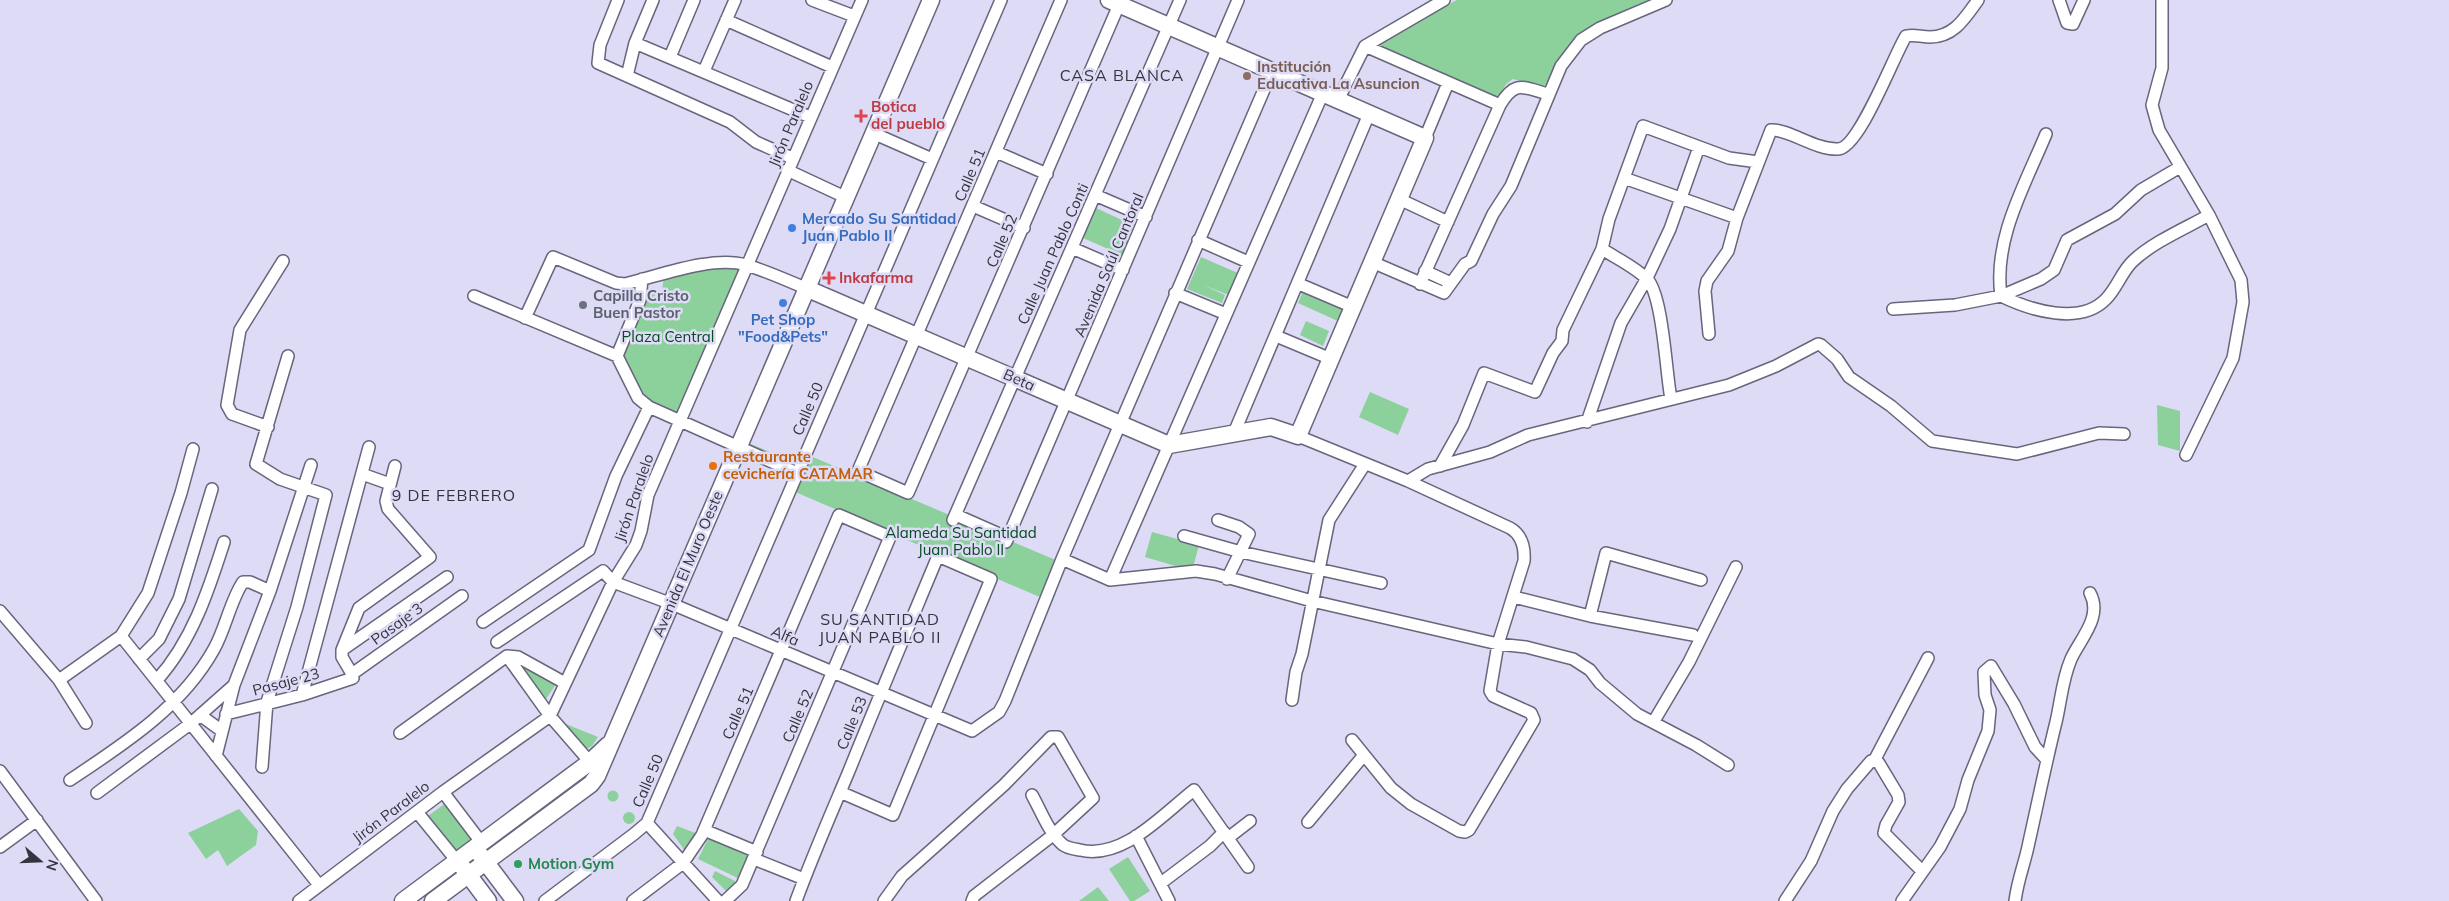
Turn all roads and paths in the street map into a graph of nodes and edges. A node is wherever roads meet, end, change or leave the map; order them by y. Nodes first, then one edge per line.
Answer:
1 (618, 0) edge
2 (653, 0) edge
3 (694, 0) edge
4 (734, 0) edge
5 (812, 0) edge
6 (862, 0) edge
7 (931, 0) edge
8 (1001, 0) edge
9 (1061, 0) edge
10 (1180, 0) edge
11 (1238, 0) edge
12 (1666, 0) edge
13 (1978, 0) edge
14 (2059, 0) edge
15 (2084, 0) edge
16 (2162, 0) edge
17 (1116, 1) edge
18 (1440, 1) edge
19 (854, 16) junction
20 (726, 20) junction
21 (1169, 26) junction
22 (635, 43) junction
23 (1365, 46) junction
24 (1218, 48) junction
25 (670, 56) junction
26 (832, 67) junction
27 (704, 71) junction
28 (1272, 71) junction
29 (627, 76) junction
30 (1448, 83) junction
31 (1323, 93) junction
32 (1548, 94) junction
33 (1338, 100) junction
34 (1500, 105) junction
35 (1369, 114) junction
36 (810, 116) junction
37 (875, 134) junction
38 (2046, 134) dead end
39 (1425, 138) junction
40 (1699, 147) junction
41 (996, 152) junction
42 (792, 158) junction
43 (932, 158) junction
44 (1758, 162) junction
45 (2180, 167) junction
46 (787, 170) junction
47 (1047, 174) junction
48 (1624, 178) junction
49 (1095, 195) junction
50 (847, 198) junction
51 (1681, 198) junction
52 (1399, 200) junction
53 (973, 206) junction
54 (2209, 215) junction
55 (1146, 217) junction
56 (1737, 218) junction
57 (1448, 222) junction
58 (1024, 228) junction
59 (1198, 240) junction
60 (1072, 248) junction
61 (1602, 249) junction
62 (284, 261) dead end
63 (1248, 262) junction
64 (1372, 262) junction
65 (746, 265) junction
66 (1124, 270) junction
67 (1426, 272) junction
68 (1647, 278) junction
69 (642, 279) junction
70 (1451, 283) junction
71 (1299, 284) junction
72 (1420, 284) junction
73 (808, 289) junction
74 (1175, 293) junction
75 (474, 296) dead end
76 (2001, 296) junction
77 (1353, 307) junction
78 (1893, 309) dead end
79 (866, 314) junction
80 (1226, 314) junction
81 (525, 318) junction
82 (1709, 334) dead end
83 (916, 335) junction
84 (1276, 336) junction
85 (288, 356) dead end
86 (617, 356) junction
87 (968, 357) junction
88 (1331, 359) junction
89 (1015, 379) junction
90 (1671, 399) junction
91 (1067, 402) junction
92 (649, 407) junction
93 (680, 421) junction
94 (1587, 422) junction
95 (1120, 424) junction
96 (268, 427) junction
97 (1234, 433) junction
98 (2124, 434) dead end
99 (1298, 436) junction
100 (1169, 445) junction
101 (368, 447) dead end
102 (738, 447) junction
103 (193, 449) dead end
104 (2186, 455) dead end
105 (1365, 464) junction
106 (311, 465) dead end
107 (395, 466) dead end
108 (1440, 466) junction
109 (797, 473) junction
110 (362, 474) junction
111 (1408, 481) junction
112 (390, 484) junction
113 (303, 488) junction
114 (212, 489) dead end
115 (908, 493) joint
116 (1218, 520) dead end
117 (1184, 536) dead end
118 (890, 537) joint
119 (1007, 540) joint
120 (224, 542) dead end
121 (1241, 552) junction
122 (1062, 559) junction
123 (1736, 567) dead end
124 (1320, 569) junction
125 (447, 577) dead end
126 (1227, 579) junction
127 (1110, 580) junction
128 (1701, 580) dead end
129 (613, 582) junction
130 (1381, 583) dead end
131 (270, 591) junction
132 (2090, 593) dead end
133 (462, 596) dead end
134 (1514, 597) junction
135 (1312, 601) junction
136 (672, 604) junction
137 (0, 611) edge
138 (1590, 616) junction
139 (483, 622) dead end
140 (730, 630) junction
141 (1694, 635) dead end
142 (121, 636) junction
143 (497, 642) dead end
144 (1498, 644) junction
145 (342, 650) junction
146 (782, 651) junction
147 (507, 656) junction
148 (1928, 658) dead end
149 (139, 659) junction
150 (832, 673) junction
151 (353, 676) junction
152 (59, 680) junction
153 (157, 680) junction
154 (565, 682) junction
155 (234, 684) junction
156 (880, 694) junction
157 (302, 695) junction
158 (1292, 700) dead end
159 (174, 702) junction
160 (267, 702) junction
161 (226, 714) junction
162 (200, 715) junction
163 (550, 716) junction
164 (935, 717) junction
165 (1654, 721) junction
166 (86, 723) dead end
167 (190, 724) junction
168 (222, 731) junction
169 (400, 733) dead end
170 (1352, 740) dead end
171 (611, 742) junction
172 (1364, 755) junction
173 (216, 756) junction
174 (2046, 759) junction
175 (1874, 761) junction
176 (590, 762) junction
177 (1728, 765) dead end
178 (262, 767) dead end
179 (1, 776) edge
180 (70, 780) dead end
181 (443, 792) junction
182 (840, 792) junction
183 (97, 793) dead end
184 (1032, 795) dead end
185 (418, 812) junction
186 (37, 820) junction
187 (1250, 821) dead end
188 (1308, 822) dead end
189 (647, 823) junction
190 (704, 830) junction
191 (1053, 835) junction
192 (1226, 835) junction
193 (1136, 836) junction
194 (477, 844) junction
195 (0, 847) edge
196 (755, 855) junction
197 (456, 860) junction
198 (485, 861) junction
199 (683, 863) junction
200 (1248, 867) dead end
201 (1922, 871) junction
202 (468, 874) junction
203 (804, 879) junction
204 (1162, 883) junction
205 (319, 885) junction
206 (96, 901) edge
207 (299, 901) edge
208 (403, 901) edge
209 (434, 901) edge
210 (488, 901) edge
211 (515, 901) edge
212 (545, 901) edge
213 (633, 901) edge
214 (718, 901) edge
215 (725, 901) edge
216 (796, 901) edge
217 (884, 901) edge
218 (972, 901) edge
219 (1169, 901) edge
220 (1785, 901) edge
221 (1902, 901) edge
222 (2015, 901) edge

1 - 29 street
2 - 22 street
3 - 25 street
4 - 20 street
5 - 19 street
6 - 19 street, Jirón Paralelo
7 - 37 street, Avenida El Muro Oeste
8 - 43 street, Calle 50
9 - 41 street, Calle 51
10 - 21 street, Calle Juan Pablo Conti
11 - 24 street, Avenida Saúl Cantoral
12 - 32 street
13 - 44 street
14 - 15 street
16 - 45 street
17 - 21 street
17 - 47 street, Calle 52
18 - 23 street
19 - 26 street, Jirón Paralelo
20 - 26 street
20 - 27 street
21 - 24 street
21 - 49 street, Calle Juan Pablo Conti
22 - 25 street
22 - 29 street
23 - 30 street
23 - 33 street
24 - 28 street
24 - 55 street, Avenida Saúl Cantoral
25 - 27 street
26 - 36 street, Jirón Paralelo
27 - 36 street
28 - 31 street
28 - 59 street
29 - 42 street
30 - 34 street
30 - 39 street
31 - 33 street
31 - 63 street
32 - 34 street
32 - 70 street
33 - 35 street
34 - 57 street
35 - 39 street
35 - 71 street
36 - 42 street, Jirón Paralelo
37 - 43 street
37 - 50 street, Avenida El Muro Oeste
38 - 76 street
39 - 52 street
40 - 44 street
40 - 48 street
40 - 51 street
41 - 47 street
41 - 53 street, Calle 51
42 - 46 street, Jirón Paralelo
43 - 79 street, Calle 50
44 - 56 street
45 - 54 street
45 - 76 street
46 - 50 street
46 - 65 street, Jirón Paralelo
47 - 58 street, Calle 52
48 - 51 street
48 - 61 street
49 - 55 street
49 - 60 street, Calle Juan Pablo Conti
50 - 73 street, Avenida El Muro Oeste
51 - 56 street
51 - 68 street
52 - 57 street
52 - 64 street
53 - 58 street
53 - 83 street, Calle 51
54 - 76 street
54 - 104 street
55 - 66 street, Avenida Saúl Cantoral
56 - 82 street
57 - 67 street
58 - 87 street, Calle 52
59 - 63 street
59 - 74 street
60 - 66 street
60 - 89 street, Calle Juan Pablo Conti
61 - 68 street
61 - 108 street
62 - 96 street
63 - 80 street
64 - 72 street
64 - 77 street
65 - 69 street, Beta
65 - 73 street, Beta
65 - 93 street, Jirón Paralelo
66 - 91 street, Avenida Saúl Cantoral
67 - 70 street
67 - 72 street
68 - 90 street
68 - 94 street
69 - 81 street, Beta
69 - 86 street
70 - 72 street
71 - 77 street
71 - 84 street
73 - 79 street, Beta
73 - 102 street, Avenida El Muro Oeste
74 - 80 street
74 - 95 street
75 - 81 street
76 - 78 street
77 - 88 street
79 - 83 street, Beta
79 - 109 street, Calle 50
80 - 100 street
81 - 86 street
83 - 87 street, Beta
83 - 115 street, Calle 51
84 - 88 street
84 - 97 street
85 - 96 street
86 - 92 street
87 - 89 street, Beta
87 - 115 street, Calle 52
88 - 99 street
89 - 91 street, Beta
89 - 119 street, Calle Juan Pablo Conti
90 - 94 street
90 - 98 street
91 - 95 street, Beta
91 - 119 street, Avenida Saúl Cantoral
92 - 93 street
92 - 139 street
93 - 102 street
93 - 129 street, Jirón Paralelo
94 - 108 street
95 - 100 street, Beta
95 - 122 street
96 - 113 street
97 - 99 street
97 - 100 street
99 - 105 street
100 - 127 street
101 - 110 street
102 - 109 street
102 - 136 street, Avenida El Muro Oeste
103 - 142 street
105 - 111 street
105 - 124 street
106 - 113 street
107 - 112 street
108 - 111 street
109 - 140 street, Calle 50
110 - 112 street
110 - 157 street
111 - 134 street
112 - 145 street
113 - 131 street
113 - 160 street
114 - 149 street
116 - 121 street
117 - 121 street
118 - 146 street, Calle 51
118 - 150 street, Calle 52
120 - 153 street
121 - 124 street
121 - 126 street
122 - 127 street
122 - 164 street, Alfa
123 - 165 street
124 - 130 street
124 - 135 street
125 - 145 street
126 - 127 street
126 - 135 street
128 - 138 street
129 - 136 street, Alfa
129 - 143 street, Alfa
129 - 154 street, Jirón Paralelo
131 - 155 street
131 - 159 street
132 - 174 street
133 - 151 street, Pasaje 3
134 - 138 street
134 - 144 street
135 - 144 street
135 - 158 street
136 - 140 street, Alfa
136 - 171 street, Avenida El Muro Oeste
137 - 152 street
138 - 141 street
140 - 146 street, Alfa
140 - 189 street, Calle 50
142 - 149 street
142 - 152 street
144 - 165 street
144 - 172 street
145 - 151 street
146 - 150 street, Alfa
146 - 190 street, Calle 51
147 - 154 street
147 - 163 street
147 - 169 street
148 - 175 street
149 - 153 street
150 - 156 street, Alfa
150 - 196 street, Calle 52
151 - 157 street, Pasaje 23
152 - 166 street
153 - 159 street
154 - 163 street, Jirón Paralelo
155 - 161 street
155 - 162 street
156 - 164 street, Alfa
156 - 164 street, Calle 53
156 - 182 street, Calle 53
157 - 160 street, Pasaje 23
159 - 167 street
159 - 180 street
160 - 161 street, Pasaje 23
160 - 178 street
161 - 168 street
162 - 167 street
162 - 168 street
163 - 176 street
163 - 181 street, Jirón Paralelo
164 - 182 street
165 - 177 street
167 - 173 street
167 - 183 street
168 - 173 street
170 - 172 street
171 - 176 street, Avenida El Muro Oeste
171 - 198 street, Avenida El Muro Oeste
172 - 188 street
173 - 205 street
174 - 201 street
174 - 222 street
175 - 201 street
175 - 220 street
176 - 194 street, Avenida El Muro Oeste
179 - 186 street
181 - 185 street, Jirón Paralelo
181 - 194 street
182 - 203 street, Calle 53
184 - 191 street
185 - 197 street
185 - 205 street, Jirón Paralelo
186 - 195 street
186 - 206 street
187 - 192 street
189 - 199 street
189 - 212 street, Calle 50
190 - 196 street
190 - 199 street, Calle 51
191 - 193 street
191 - 217 street
191 - 218 street
192 - 193 street
192 - 200 street
192 - 204 street
193 - 204 street
194 - 197 street, Avenida El Muro Oeste
194 - 198 street
196 - 203 street
196 - 215 street, Calle 52
197 - 202 street
197 - 208 street, Avenida El Muro Oeste
198 - 202 street, Avenida El Muro Oeste
198 - 211 street
199 - 213 street, Calle 51
199 - 214 street
201 - 221 street
202 - 209 street, Avenida El Muro Oeste
202 - 210 street
203 - 216 street, Calle 53
204 - 219 street
205 - 207 street, Jirón Paralelo

